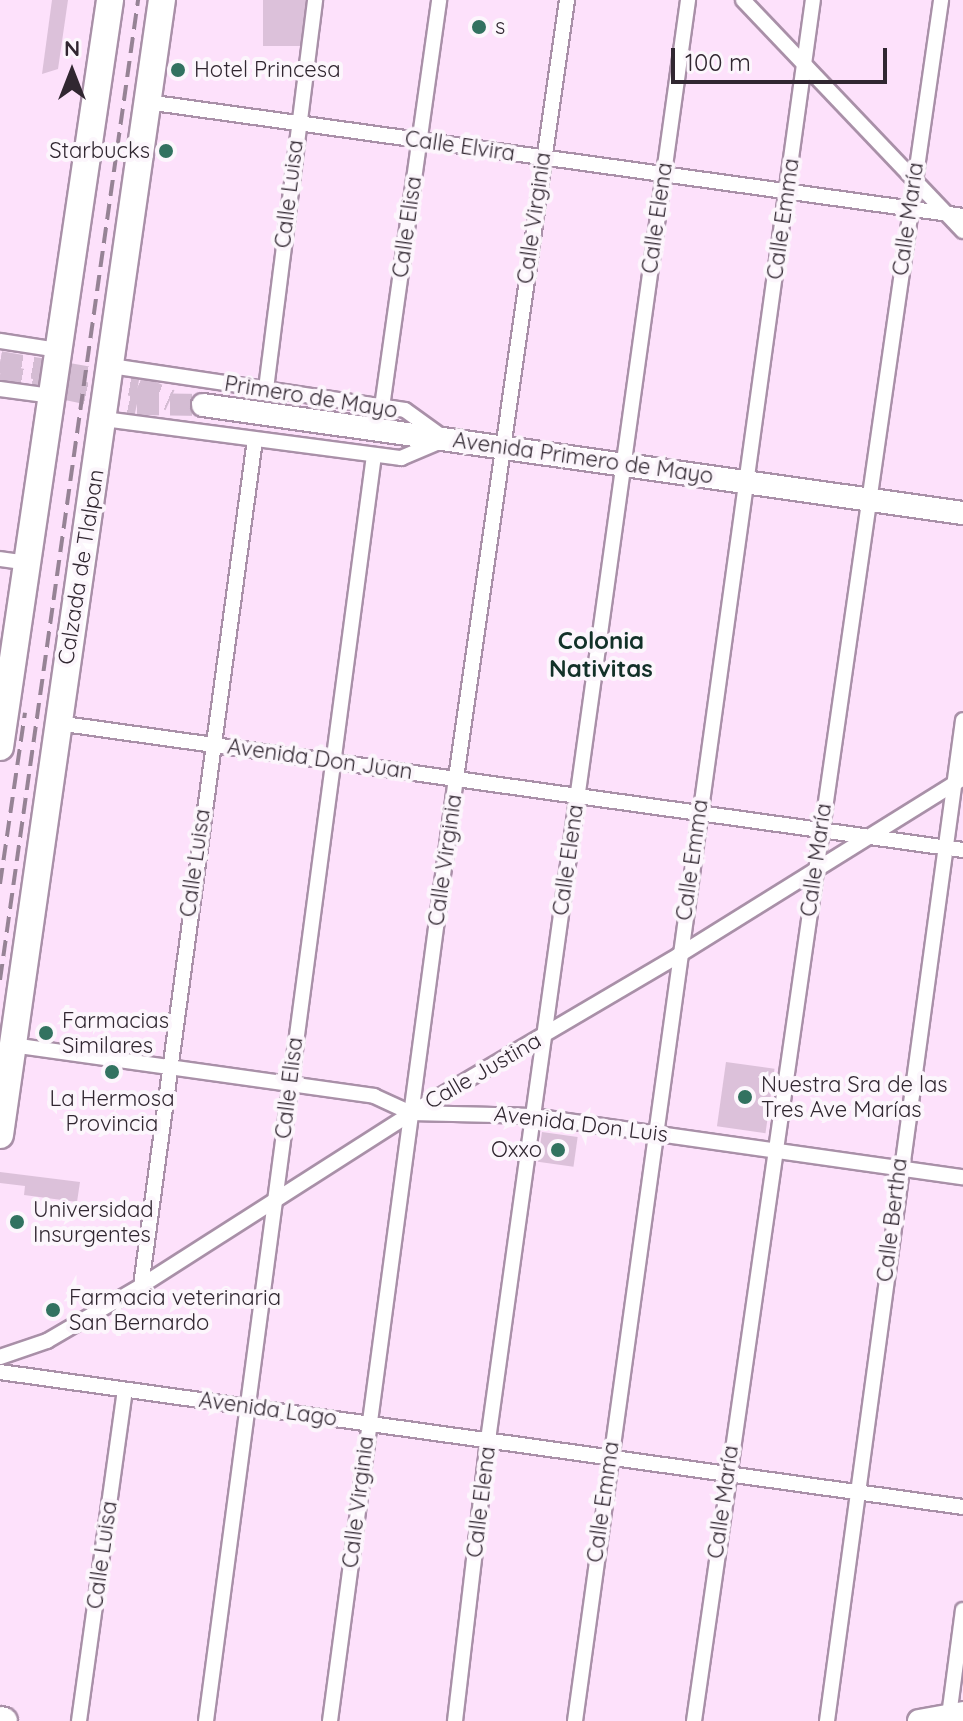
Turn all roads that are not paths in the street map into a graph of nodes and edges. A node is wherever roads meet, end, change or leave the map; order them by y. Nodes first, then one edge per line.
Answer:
1 (110, 0) edge
2 (162, 0) edge
3 (315, 0) edge
4 (439, 0) edge
5 (567, 0) edge
6 (688, 0) edge
7 (743, 0) edge
8 (813, 0) edge
9 (941, 0) edge
10 (804, 63) junction
11 (147, 102) junction
12 (298, 123) junction
13 (420, 140) junction
14 (543, 158) junction
15 (663, 175) junction
16 (913, 178) junction
17 (786, 190) junction
18 (909, 208) junction
19 (946, 214) junction
20 (963, 216) edge
21 (963, 231) edge
22 (0, 341) edge
23 (58, 350) junction
24 (111, 366) junction
25 (0, 389) edge
26 (266, 389) junction
27 (51, 396) junction
28 (203, 405) tunnel mouth
29 (382, 407) junction
30 (104, 419) junction
31 (445, 439) junction
32 (255, 440) junction
33 (502, 447) junction
34 (374, 455) junction
35 (623, 465) junction
36 (748, 481) junction
37 (869, 498) junction
38 (963, 513) edge
39 (0, 559) edge
40 (28, 563) junction
41 (963, 720) edge
42 (57, 723) junction
43 (211, 744) junction
44 (0, 747) edge
45 (333, 761) junction
46 (456, 778) junction
47 (959, 780) edge
48 (578, 795) junction
49 (697, 815) junction
50 (819, 831) junction
51 (870, 837) junction
52 (945, 847) junction
53 (963, 850) edge
54 (814, 870) junction
55 (679, 955) junction
56 (543, 1037) junction
57 (12, 1045) junction
58 (167, 1066) junction
59 (289, 1081) junction
60 (411, 1113) junction
61 (532, 1116) junction
62 (654, 1133) junction
63 (0, 1135) edge
64 (778, 1151) junction
65 (898, 1168) junction
66 (963, 1177) edge
67 (274, 1202) junction
68 (141, 1286) junction
69 (0, 1357) edge
70 (0, 1372) edge
71 (125, 1390) junction
72 (245, 1405) junction
73 (368, 1423) junction
74 (488, 1440) junction
75 (609, 1457) junction
76 (727, 1474) junction
77 (857, 1492) junction
78 (963, 1507) edge
79 (963, 1610) edge
80 (956, 1715) edge
81 (79, 1721) edge
82 (206, 1721) edge
83 (330, 1721) edge
84 (455, 1721) edge
85 (575, 1721) edge
86 (694, 1721) edge
87 (827, 1721) edge
88 (919, 1721) edge

1 - 23 highway
2 - 11 highway, Calzada de Tlalpan
3 - 12 street, Calle Luisa
4 - 13 street, Calle Elisa
5 - 14 street, Calle Virginia
6 - 15 street, Calle Elena
7 - 10 street
8 - 10 street, Calle Emma
9 - 16 street, Calle María
10 - 16 street
10 - 17 street, Calle Emma
11 - 12 street, Calle Elvira
11 - 24 highway, Calzada de Tlalpan
12 - 13 street, Calle Elvira
12 - 26 street, Calle Luisa
13 - 14 street, Calle Elvira
13 - 29 street, Calle Elisa
14 - 15 street, Calle Elvira
14 - 33 street, Calle Virginia
15 - 17 street, Calle Elvira
15 - 35 street, Calle Elena
16 - 18 street, Calle María
16 - 19 street
17 - 18 street, Calle Elvira
17 - 36 street, Calle Emma
18 - 19 street, Calle Elvira
18 - 37 street, Calle María
19 - 20 street, Calle Elvira
19 - 21 street
22 - 23 street
23 - 27 highway
24 - 26 street, Primero de Mayo
24 - 30 highway, Calzada de Tlalpan
25 - 27 street
26 - 29 street, Primero de Mayo
27 - 40 highway
28 - 31 main road, Avenida Primero de Mayo
29 - 31 street, Primero de Mayo
30 - 32 street
30 - 42 highway, Calzada de Tlalpan
31 - 33 main road, Avenida Primero de Mayo
31 - 34 street
32 - 34 street
32 - 43 street, Calle Luisa
33 - 35 main road, Avenida Primero de Mayo
33 - 46 street, Calle Virginia
34 - 45 street, Calle Elisa
35 - 36 main road, Avenida Primero de Mayo
35 - 48 street, Calle Elena
36 - 37 main road, Avenida Primero de Mayo
36 - 49 street, Calle Emma
37 - 38 main road, Avenida Primero de Mayo
37 - 50 street, Calle María
39 - 40 street
40 - 44 highway
41 - 47 street, Calle Bertha
42 - 43 street, Avenida Don Juan
42 - 57 highway, Calzada de Tlalpan
43 - 45 street, Avenida Don Juan
43 - 58 street, Calle Luisa
45 - 46 street, Avenida Don Juan
45 - 59 street, Calle Elisa
46 - 48 street, Avenida Don Juan
46 - 60 street, Calle Virginia
47 - 51 street, Calle Justina
47 - 52 street, Calle Bertha
48 - 49 street, Avenida Don Juan
48 - 56 street, Calle Elena
49 - 50 street, Avenida Don Juan
49 - 55 street, Calle Emma
50 - 51 street, Avenida Don Juan
50 - 54 street, Calle María
51 - 52 street, Avenida Don Juan
51 - 54 street, Calle Justina
52 - 53 street, Avenida Don Juan
52 - 65 street, Calle Bertha
54 - 55 street, Calle Justina
54 - 64 street, Calle María
55 - 56 street, Calle Justina
55 - 62 street, Calle Emma
56 - 60 street, Calle Justina
56 - 61 street, Calle Elena
57 - 58 street, Avenida Don Luis
57 - 63 highway, Calzada de Tlalpan
58 - 59 street, Avenida Don Luis
58 - 68 street, Calle Luisa
59 - 60 street, Avenida Don Luis
59 - 67 street, Calle Elisa
60 - 61 street, Avenida Don Luis
60 - 67 street, Calle Justina
60 - 73 street, Calle Virginia
61 - 62 street, Avenida Don Luis
61 - 74 street, Calle Elena
62 - 64 street, Avenida Don Luis
62 - 75 street, Calle Emma
64 - 65 street, Avenida Don Luis
64 - 76 street, Calle María
65 - 66 street, Avenida Don Luis
65 - 77 street, Calle Bertha
67 - 68 street, Calle Justina
67 - 72 street, Calle Elisa
68 - 69 street, Calle Justina
70 - 71 street, Avenida Lago
71 - 72 street, Avenida Lago
71 - 81 street, Calle Luisa
72 - 73 street, Avenida Lago
72 - 82 street, Calle Elisa
73 - 74 street, Avenida Lago
73 - 83 street, Calle Virginia
74 - 75 street, Avenida Lago
74 - 84 street, Calle Elena
75 - 76 street, Avenida Lago
75 - 85 street, Calle Emma
76 - 77 street, Avenida Lago
76 - 86 street, Calle María
77 - 78 street, Avenida Lago
77 - 87 street, Calle Bertha
79 - 80 street
80 - 88 main road

